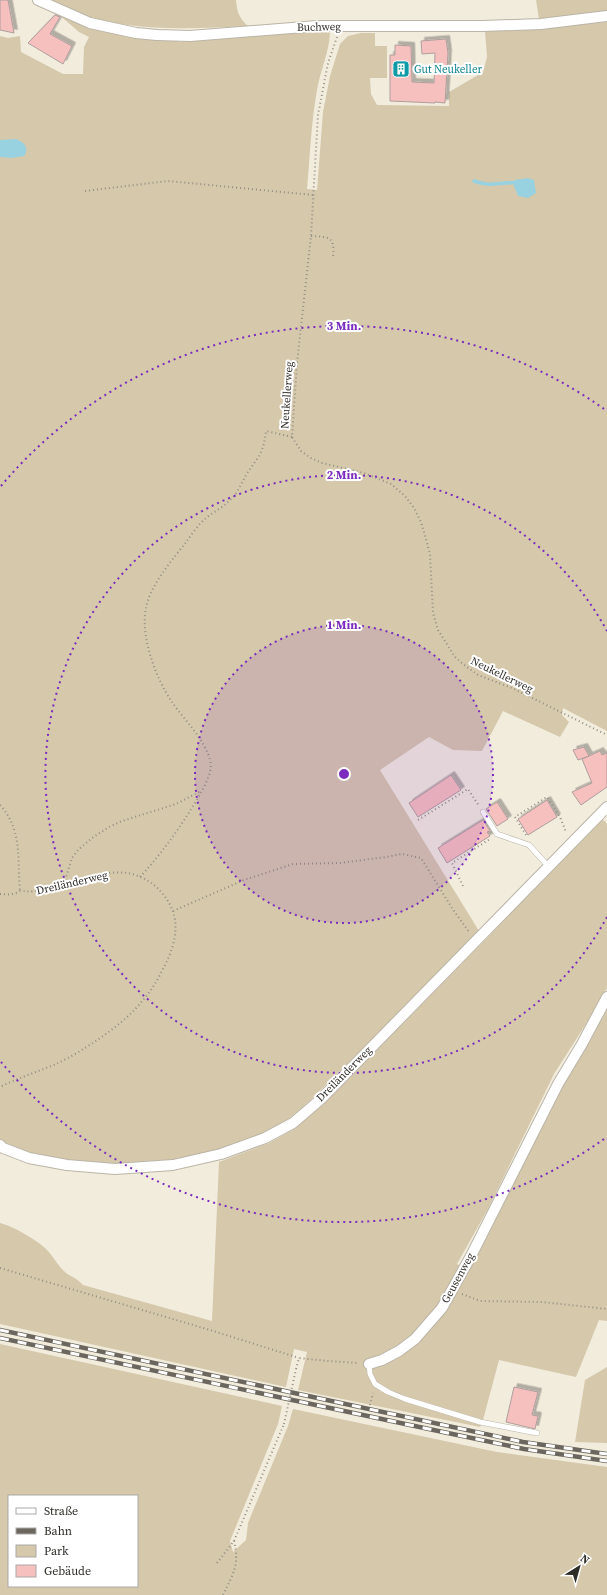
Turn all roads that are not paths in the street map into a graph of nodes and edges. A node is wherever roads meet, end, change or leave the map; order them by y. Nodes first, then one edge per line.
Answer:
1 (38, 0) edge
2 (607, 16) edge
3 (606, 809) edge
4 (483, 812) road end
5 (548, 866) junction
6 (607, 997) edge
7 (0, 1145) edge
8 (369, 1364) joint
9 (537, 1433) dead end

1 - 2 street, Buchweg
3 - 5 street, Dreiländerweg
4 - 5 lane
5 - 7 street, Dreiländerweg
6 - 8 street, Geusenweg
8 - 9 lane

